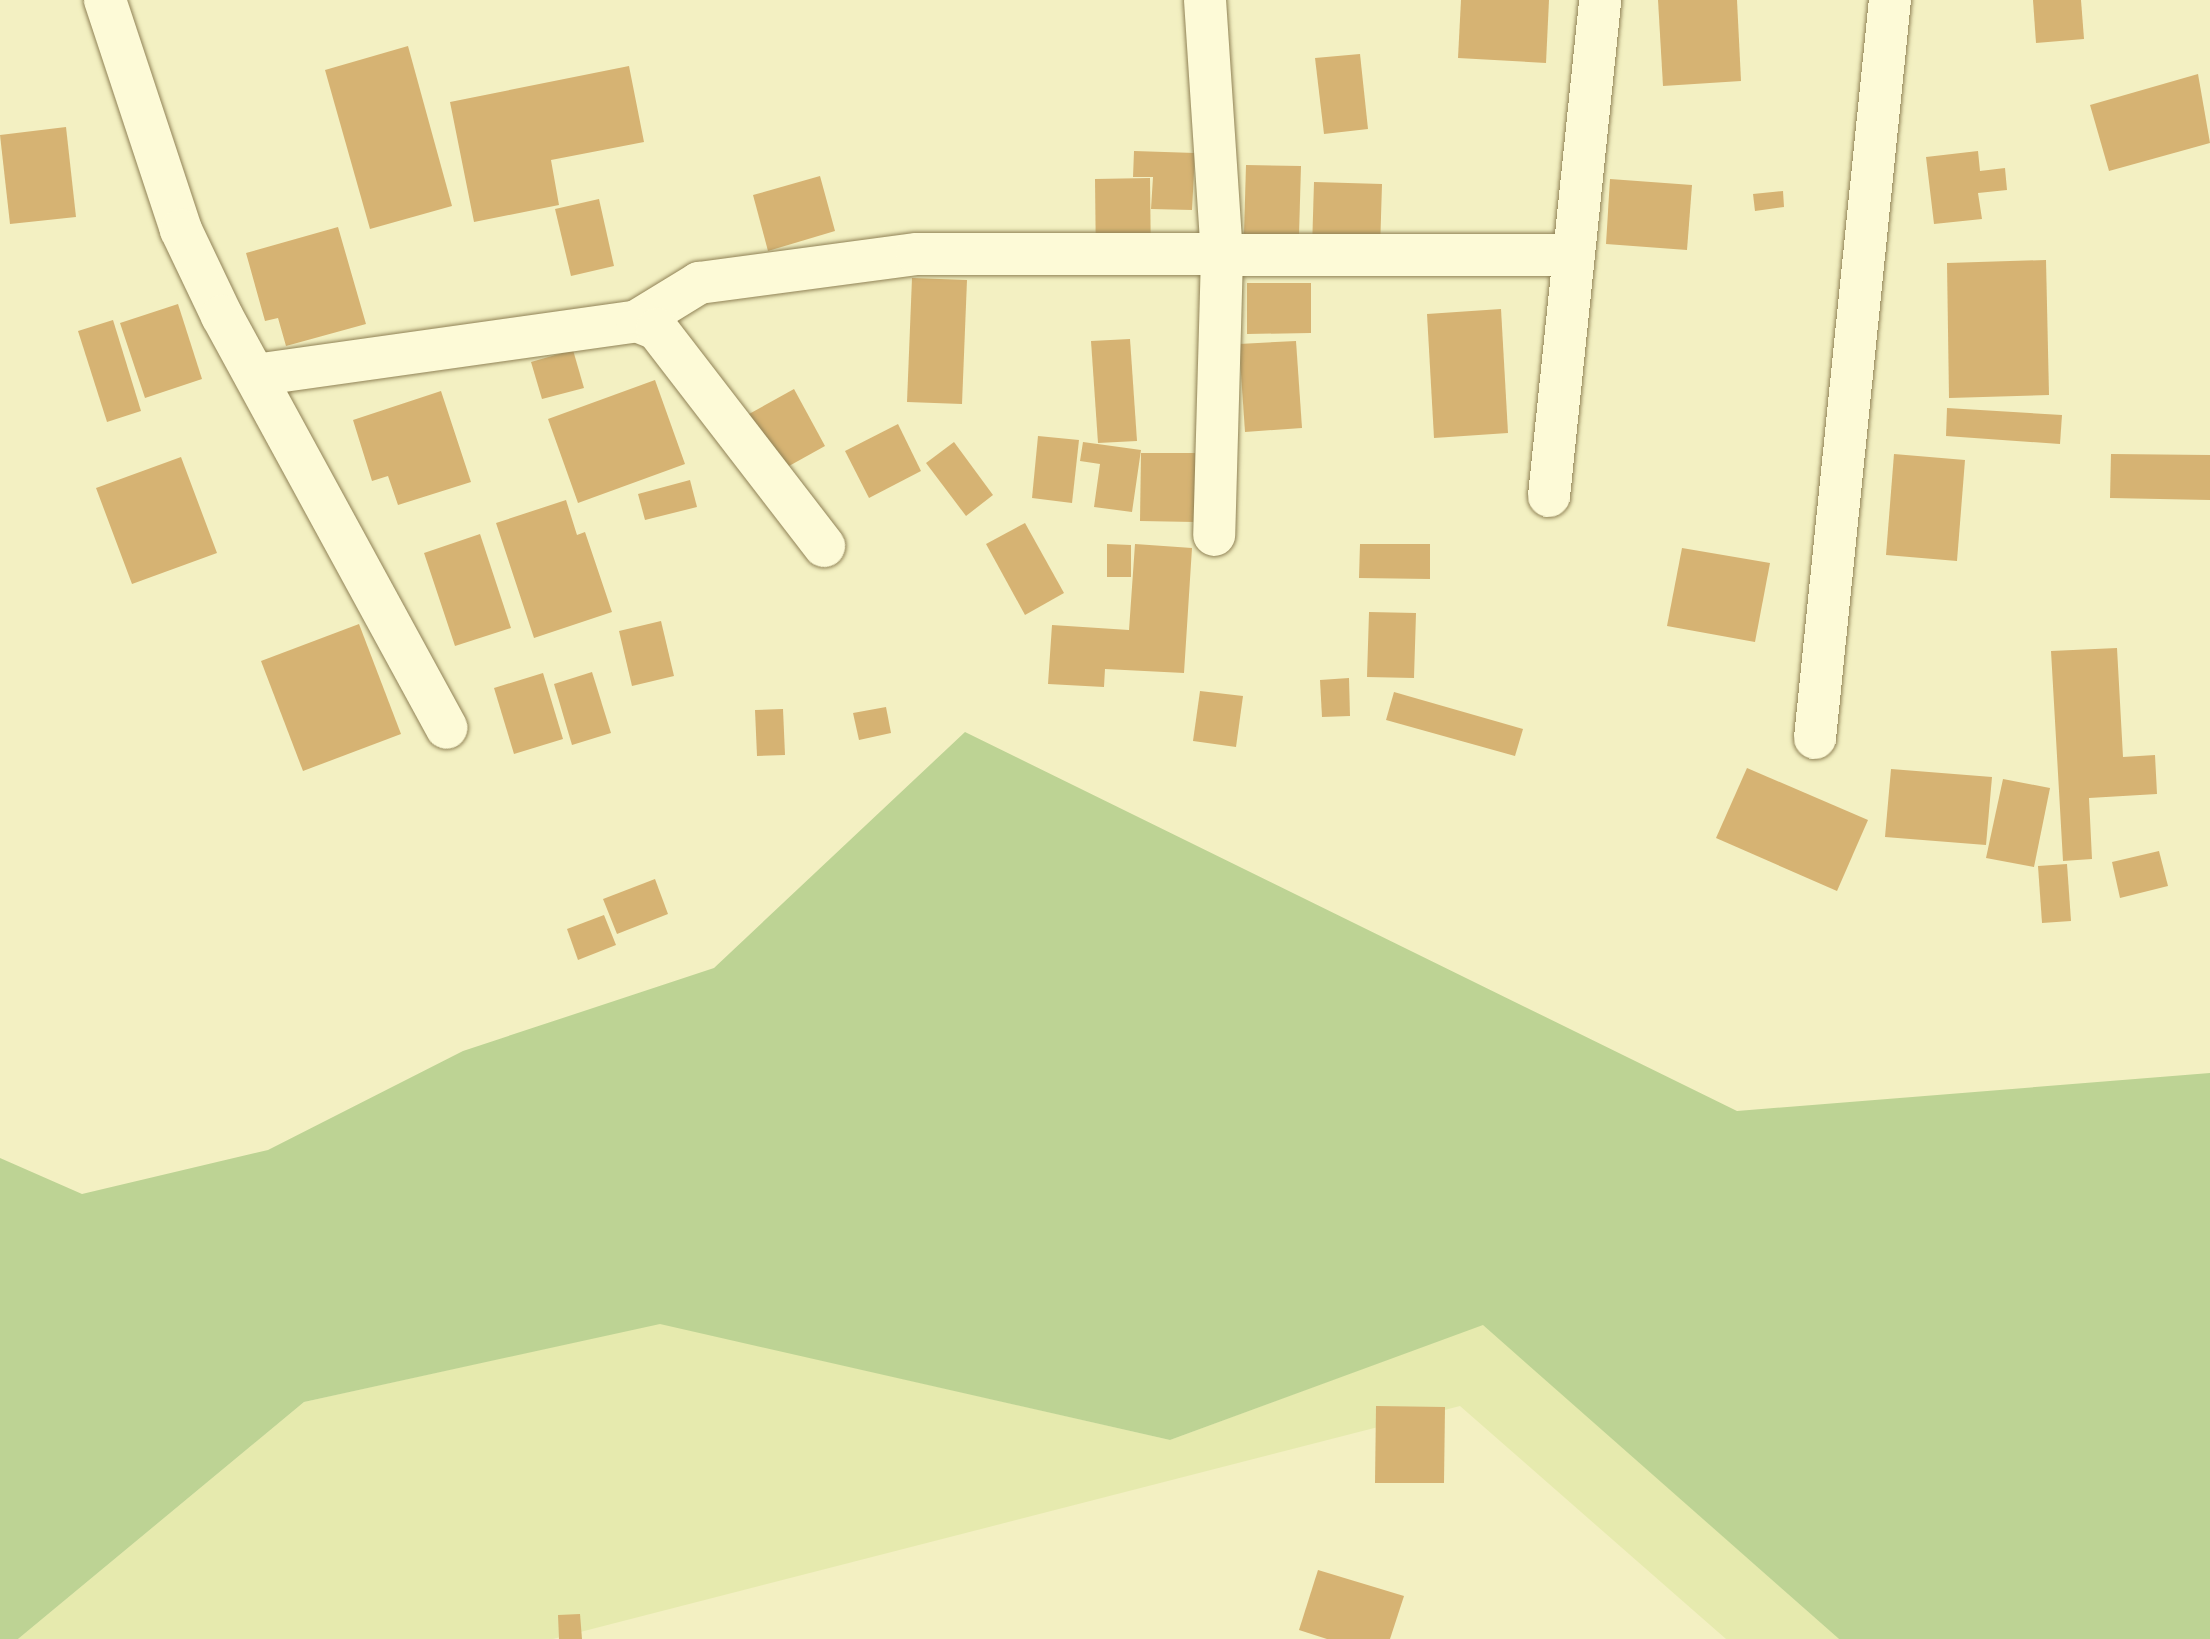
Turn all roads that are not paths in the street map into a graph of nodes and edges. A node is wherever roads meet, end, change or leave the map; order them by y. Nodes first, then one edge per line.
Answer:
1 (105, 0) edge
2 (1205, 0) edge
3 (1600, 0) edge
4 (1890, 0) edge
5 (1574, 254) junction
6 (1222, 256) junction
7 (637, 321) junction
8 (256, 375) junction
9 (1549, 496) dead end
10 (1214, 536) dead end
11 (824, 546) dead end
12 (447, 728) dead end
13 (1815, 738) dead end

1 - 8 street
2 - 6 street
3 - 5 street
4 - 13 street
5 - 6 street
5 - 9 street
6 - 7 street
6 - 10 street
7 - 8 street
7 - 11 street
8 - 12 street

